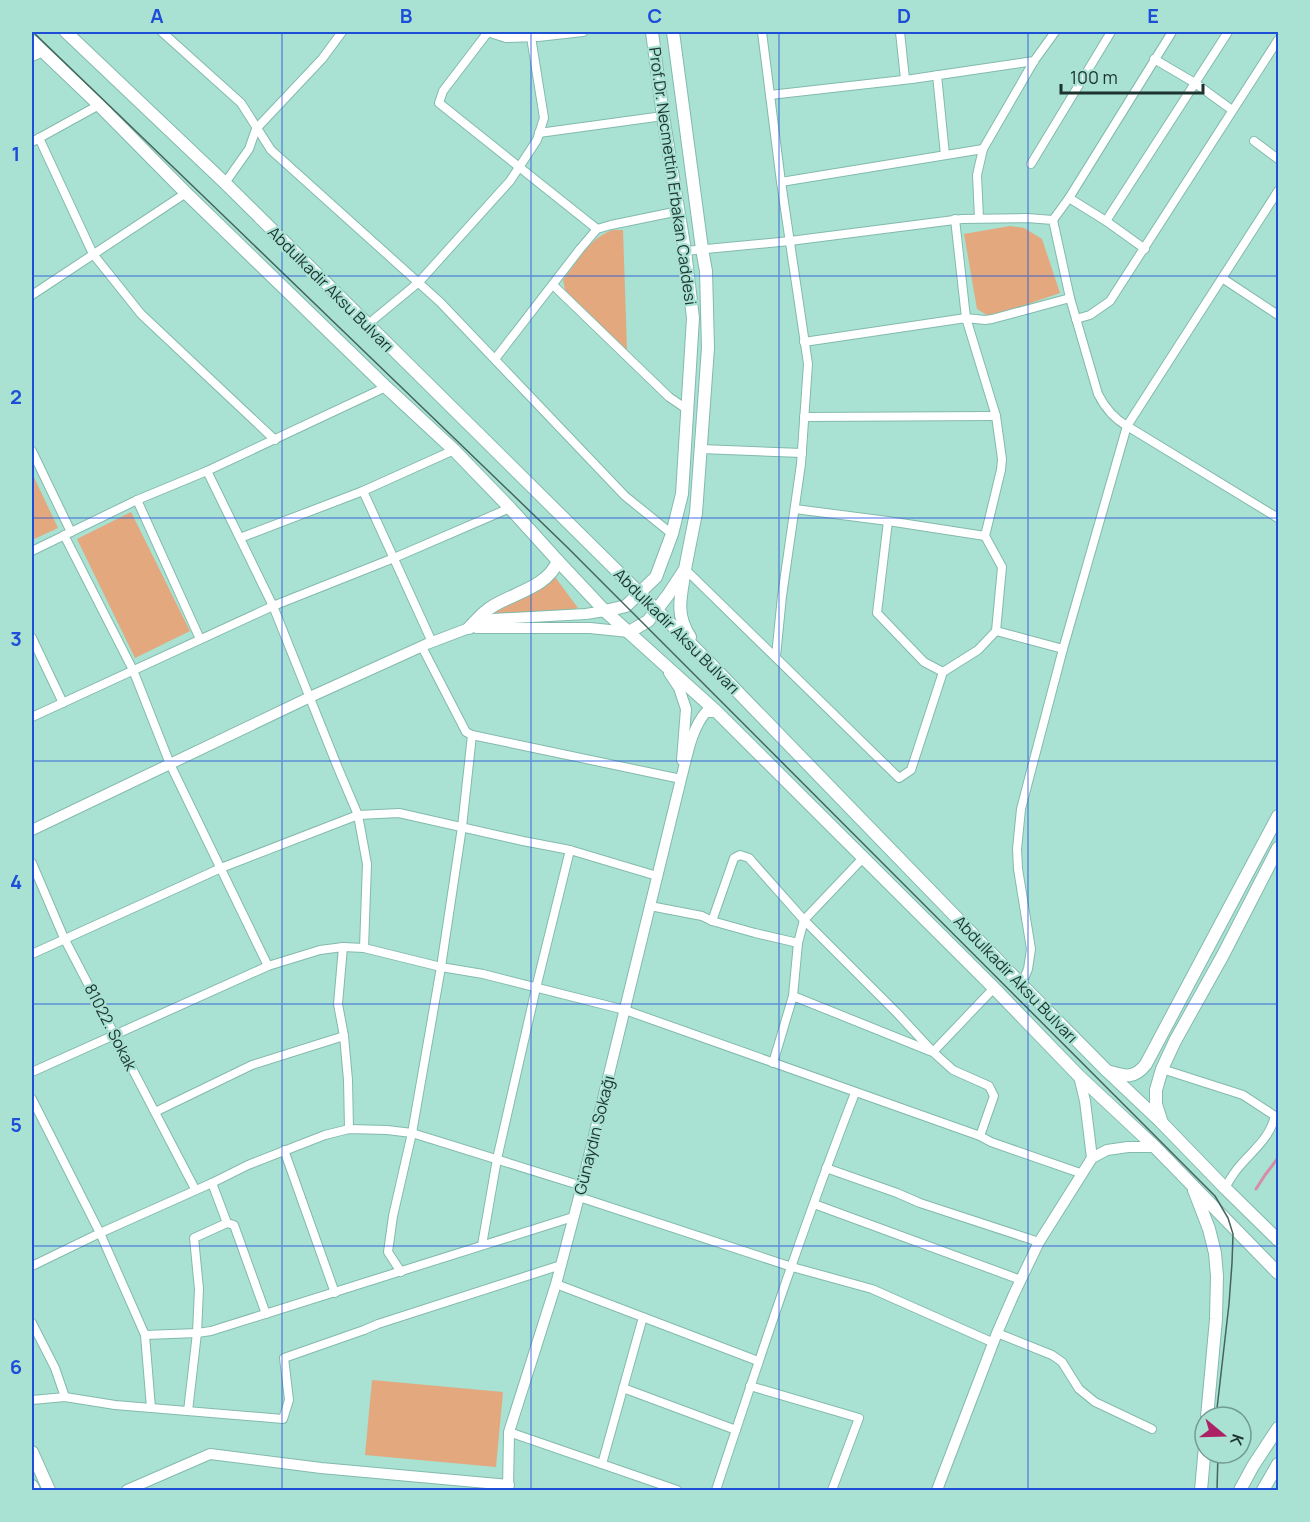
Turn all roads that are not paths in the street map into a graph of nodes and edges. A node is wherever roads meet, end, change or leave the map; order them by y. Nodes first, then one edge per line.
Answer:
1 (66, 32) edge
2 (162, 32) edge
3 (342, 32) edge
4 (487, 32) edge
5 (583, 32) edge
6 (652, 32) edge
7 (673, 32) edge
8 (762, 32) edge
9 (900, 32) edge
10 (1055, 32) edge
11 (1111, 32) edge
12 (1158, 32) edge
13 (1228, 32) edge
14 (549, 34) edge
15 (1169, 35) edge
16 (531, 37) junction
17 (32, 40) edge
18 (1278, 40) edge
19 (37, 54) edge
20 (1154, 59) junction
21 (1034, 62) junction
22 (937, 75) junction
23 (905, 80) junction
24 (1195, 83) junction
25 (770, 95) junction
26 (99, 105) junction
27 (1232, 110) junction
28 (663, 116) junction
29 (256, 129) junction
30 (539, 133) junction
31 (35, 140) edge
32 (1254, 141) dead end
33 (983, 149) junction
34 (945, 155) junction
35 (1278, 159) edge
36 (1030, 164) dead end
37 (519, 167) junction
38 (781, 182) junction
39 (225, 183) junction
40 (1278, 191) edge
41 (186, 193) junction
42 (1069, 198) junction
43 (680, 211) junction
44 (979, 218) junction
45 (955, 219) junction
46 (1053, 220) junction
47 (1106, 221) junction
48 (597, 229) junction
49 (790, 241) junction
50 (702, 249) junction
51 (1145, 249) junction
52 (685, 251) junction
53 (93, 254) junction
54 (1222, 278) junction
55 (419, 282) junction
56 (553, 285) junction
57 (32, 293) edge
58 (1070, 298) junction
59 (1278, 315) edge
60 (966, 318) junction
61 (1076, 319) junction
62 (367, 325) junction
63 (804, 342) junction
64 (495, 359) junction
65 (386, 387) junction
66 (688, 410) junction
67 (996, 416) junction
68 (804, 417) junction
69 (1127, 426) junction
70 (275, 440) junction
71 (702, 449) junction
72 (454, 450) junction
73 (32, 451) edge
74 (802, 453) junction
75 (207, 471) junction
76 (363, 491) junction
77 (137, 500) junction
78 (510, 508) junction
79 (795, 509) junction
80 (1278, 518) edge
81 (888, 521) junction
82 (68, 534) junction
83 (672, 534) junction
84 (985, 536) junction
85 (240, 538) junction
86 (32, 551) edge
87 (394, 558) junction
88 (558, 561) junction
89 (685, 569) junction
90 (641, 594) junction
91 (273, 606) junction
92 (657, 610) junction
93 (605, 611) junction
94 (469, 628) junction
95 (996, 631) junction
96 (630, 632) junction
97 (32, 638) edge
98 (200, 639) junction
99 (427, 644) junction
100 (1063, 649) junction
101 (700, 653) junction
102 (776, 656) junction
103 (660, 661) junction
104 (133, 670) junction
105 (943, 672) junction
106 (310, 698) junction
107 (63, 703) junction
108 (717, 712) junction
109 (32, 717) edge
110 (472, 735) junction
111 (170, 764) junction
112 (681, 779) junction
113 (358, 815) junction
114 (1278, 816) edge
115 (462, 827) junction
116 (32, 830) edge
117 (1278, 848) edge
118 (570, 850) junction
119 (862, 858) junction
120 (32, 863) edge
121 (221, 868) junction
122 (657, 876) junction
123 (650, 906) junction
124 (804, 920) junction
125 (712, 921) junction
126 (64, 938) junction
127 (798, 944) junction
128 (343, 947) junction
129 (364, 948) junction
130 (32, 954) edge
131 (268, 966) junction
132 (441, 967) junction
133 (1020, 983) junction
134 (536, 988) junction
135 (994, 988) junction
136 (793, 996) junction
137 (625, 1010) junction
138 (114, 1034) junction
139 (344, 1036) junction
140 (933, 1052) junction
141 (773, 1063) junction
142 (1107, 1071) junction
143 (32, 1072) edge
144 (1140, 1072) junction
145 (1160, 1074) junction
146 (1079, 1076) junction
147 (855, 1093) junction
148 (32, 1099) edge
149 (155, 1112) junction
150 (1162, 1123) junction
151 (349, 1130) junction
152 (412, 1133) junction
153 (980, 1136) junction
154 (1155, 1147) junction
155 (284, 1150) junction
156 (1092, 1158) junction
157 (497, 1159) junction
158 (826, 1168) junction
159 (1083, 1174) junction
160 (212, 1183) junction
161 (1193, 1186) junction
162 (1225, 1188) junction
163 (195, 1189) junction
164 (581, 1191) junction
165 (814, 1204) junction
166 (573, 1217) junction
167 (227, 1223) junction
168 (100, 1233) junction
169 (1278, 1240) edge
170 (1039, 1242) junction
171 (482, 1245) junction
172 (561, 1265) junction
173 (32, 1266) edge
174 (792, 1267) junction
175 (401, 1272) junction
176 (1278, 1273) edge
177 (1021, 1280) junction
178 (556, 1284) junction
179 (335, 1293) junction
180 (266, 1314) junction
181 (643, 1317) junction
182 (32, 1323) edge
183 (197, 1333) junction
184 (145, 1335) junction
185 (995, 1338) junction
186 (758, 1360) junction
187 (750, 1386) junction
188 (623, 1388) junction
189 (65, 1397) junction
190 (32, 1400) edge
191 (1209, 1405) edge
192 (151, 1408) junction
193 (188, 1412) junction
194 (1278, 1428) edge
195 (1152, 1429) dead end
196 (736, 1430) junction
197 (509, 1432) junction
198 (32, 1452) edge
199 (602, 1464) junction
200 (1203, 1465) edge
201 (1276, 1472) edge
202 (32, 1486) edge
203 (508, 1488) edge
204 (34, 1491) edge
205 (50, 1491) edge
206 (127, 1491) edge
207 (677, 1491) edge
208 (716, 1491) edge
209 (832, 1491) edge
210 (937, 1491) edge
211 (1201, 1491) edge
212 (1240, 1491) edge
213 (1263, 1491) edge

1 - 39 main road, Abdulkadir Aksu Bulvarı
2 - 29 street
3 - 29 street
4 - 16 street
4 - 37 street
5 - 14 street
6 - 28 main road, Prof.Dr. Necmettin Erbakan Caddesi
7 - 50 main road, Prof.Dr. Necmettin Erbakan Caddesi
8 - 25 street
9 - 23 street
10 - 21 street
11 - 36 street
12 - 15 street
13 - 24 street
14 - 16 street
15 - 20 street
16 - 30 street
17 - 19 main road
18 - 27 street
19 - 26 main road
20 - 24 street
20 - 42 street
21 - 22 street
21 - 33 street
22 - 23 street
22 - 34 street
23 - 25 street
24 - 27 street
24 - 47 street
25 - 38 street
26 - 31 street
26 - 41 main road
27 - 51 street
28 - 30 street
28 - 43 main road, Prof.Dr. Necmettin Erbakan Caddesi
29 - 39 street
29 - 55 street
30 - 37 street
31 - 53 street
32 - 35 street
33 - 34 street
33 - 44 street
34 - 38 street
37 - 48 street
37 - 55 street
38 - 49 street
39 - 62 main road, Abdulkadir Aksu Bulvarı
40 - 54 street
41 - 53 street
41 - 65 main road
42 - 46 street
42 - 47 street
43 - 48 street
43 - 52 main road, Prof.Dr. Necmettin Erbakan Caddesi
44 - 45 street
44 - 46 street
45 - 49 street
45 - 60 street
46 - 58 street
47 - 51 street
48 - 56 street
49 - 50 street
49 - 63 street
50 - 52 street
50 - 71 main road, Prof.Dr. Necmettin Erbakan Caddesi
51 - 61 street
52 - 66 main road, Prof.Dr. Necmettin Erbakan Caddesi
53 - 57 street
53 - 70 street
54 - 59 street
54 - 69 street
55 - 62 street
55 - 64 street
56 - 64 street
56 - 66 street
58 - 60 street
58 - 61 street
60 - 63 street
60 - 67 street
61 - 69 street
62 - 90 main road, Abdulkadir Aksu Bulvarı
63 - 68 street
64 - 83 street
65 - 70 street
65 - 72 main road
66 - 83 main road, Prof.Dr. Necmettin Erbakan Caddesi
67 - 68 street
67 - 84 street
68 - 74 street
69 - 80 street
69 - 100 street
70 - 75 street
71 - 74 street
71 - 89 main road, Prof.Dr. Necmettin Erbakan Caddesi
72 - 76 street
72 - 78 main road
73 - 82 street
74 - 79 street
75 - 77 street
75 - 85 street
76 - 85 street
76 - 87 street
77 - 82 street
77 - 98 street
78 - 87 street
78 - 88 main road
79 - 81 street
79 - 102 street
81 - 84 street
81 - 105 street
82 - 86 street
82 - 104 street
83 - 90 main road, Prof.Dr. Necmettin Erbakan Caddesi
84 - 95 street
85 - 91 street
87 - 91 street
87 - 99 street
88 - 93 main road
88 - 94 main road
89 - 92 main road, Prof.Dr. Necmettin Erbakan Caddesi
89 - 101 main road
89 - 102 street
90 - 92 main road, Abdulkadir Aksu Bulvarı
90 - 93 main road, Prof.Dr. Necmettin Erbakan Caddesi
91 - 98 street
91 - 106 street
92 - 96 main road, Prof.Dr. Necmettin Erbakan Caddesi
92 - 101 main road, Abdulkadir Aksu Bulvarı
93 - 94 street
93 - 96 main road
94 - 96 street
94 - 99 street
95 - 100 street
95 - 105 street
96 - 103 main road
97 - 107 street
98 - 104 street
99 - 106 street
99 - 110 street
100 - 133 street
101 - 133 main road, Abdulkadir Aksu Bulvarı
102 - 105 street
103 - 108 main road
103 - 112 street
104 - 107 street
104 - 111 street
106 - 111 street
106 - 113 street
107 - 109 street
108 - 112 street
108 - 119 main road
110 - 112 street
110 - 115 street
111 - 116 street
111 - 121 street
112 - 122 street, Günaydın Sokağı
113 - 115 street
113 - 121 street
113 - 129 street
114 - 144 main road
115 - 118 street
115 - 132 street
117 - 145 main road
118 - 122 street
118 - 134 street
119 - 124 street
119 - 135 main road
120 - 126 street, 81022. Sokak
121 - 126 street
121 - 131 street
122 - 123 street, Günaydın Sokağı
123 - 125 street
123 - 137 street, Günaydın Sokağı
124 - 125 street
124 - 127 street
124 - 140 street
125 - 127 street
126 - 130 street
126 - 138 street, 81022. Sokak
127 - 136 street
128 - 129 street
128 - 131 street
128 - 139 street
129 - 132 street
131 - 138 street
132 - 134 street
132 - 152 street
133 - 142 main road, Abdulkadir Aksu Bulvarı
134 - 137 street
134 - 157 street
135 - 140 street
135 - 146 main road
136 - 140 street
136 - 141 street
137 - 141 street
137 - 164 street, Günaydın Sokağı
138 - 143 street
138 - 149 street, 81022. Sokak
139 - 149 street
139 - 151 street
140 - 153 street
141 - 147 street
142 - 144 main road
142 - 150 main road, Abdulkadir Aksu Bulvarı
144 - 145 main road
145 - 150 main road
145 - 162 street
146 - 154 main road
146 - 156 street
147 - 153 street
147 - 158 street
148 - 168 street
149 - 163 street, 81022. Sokak
150 - 162 main road, Abdulkadir Aksu Bulvarı
151 - 152 street
151 - 155 street
152 - 157 street
152 - 175 street
153 - 159 street
154 - 156 street
154 - 161 main road
155 - 160 street
155 - 179 street
156 - 159 street
157 - 164 street
157 - 171 street
158 - 165 street
158 - 170 street
159 - 170 street
160 - 163 street
160 - 167 street
161 - 176 main road
161 - 191 main road
162 - 169 main road, Abdulkadir Aksu Bulvarı
163 - 168 street
164 - 166 street, Günaydın Sokağı
164 - 174 street
165 - 174 street
165 - 177 street
166 - 171 street
166 - 172 street, Günaydın Sokağı
167 - 180 street
167 - 183 street
168 - 173 street
168 - 184 street
170 - 177 street
171 - 175 street
172 - 178 street, Günaydın Sokağı
172 - 193 street
174 - 185 street
174 - 186 street
175 - 179 street
177 - 185 street
178 - 181 street
178 - 197 street, Günaydın Sokağı
179 - 180 street
180 - 183 street
181 - 186 street
181 - 188 street
182 - 189 street
183 - 184 street
183 - 193 street
184 - 192 street
185 - 195 street
185 - 210 street
186 - 187 street
187 - 196 street
187 - 209 street
188 - 196 street
188 - 199 street
189 - 190 street
189 - 192 street
192 - 193 street
194 - 212 main road
196 - 208 street
197 - 199 street
197 - 203 street, Günaydın Sokağı
198 - 205 main road
199 - 207 street
200 - 211 main road
201 - 213 main road
202 - 204 main road
203 - 206 street

